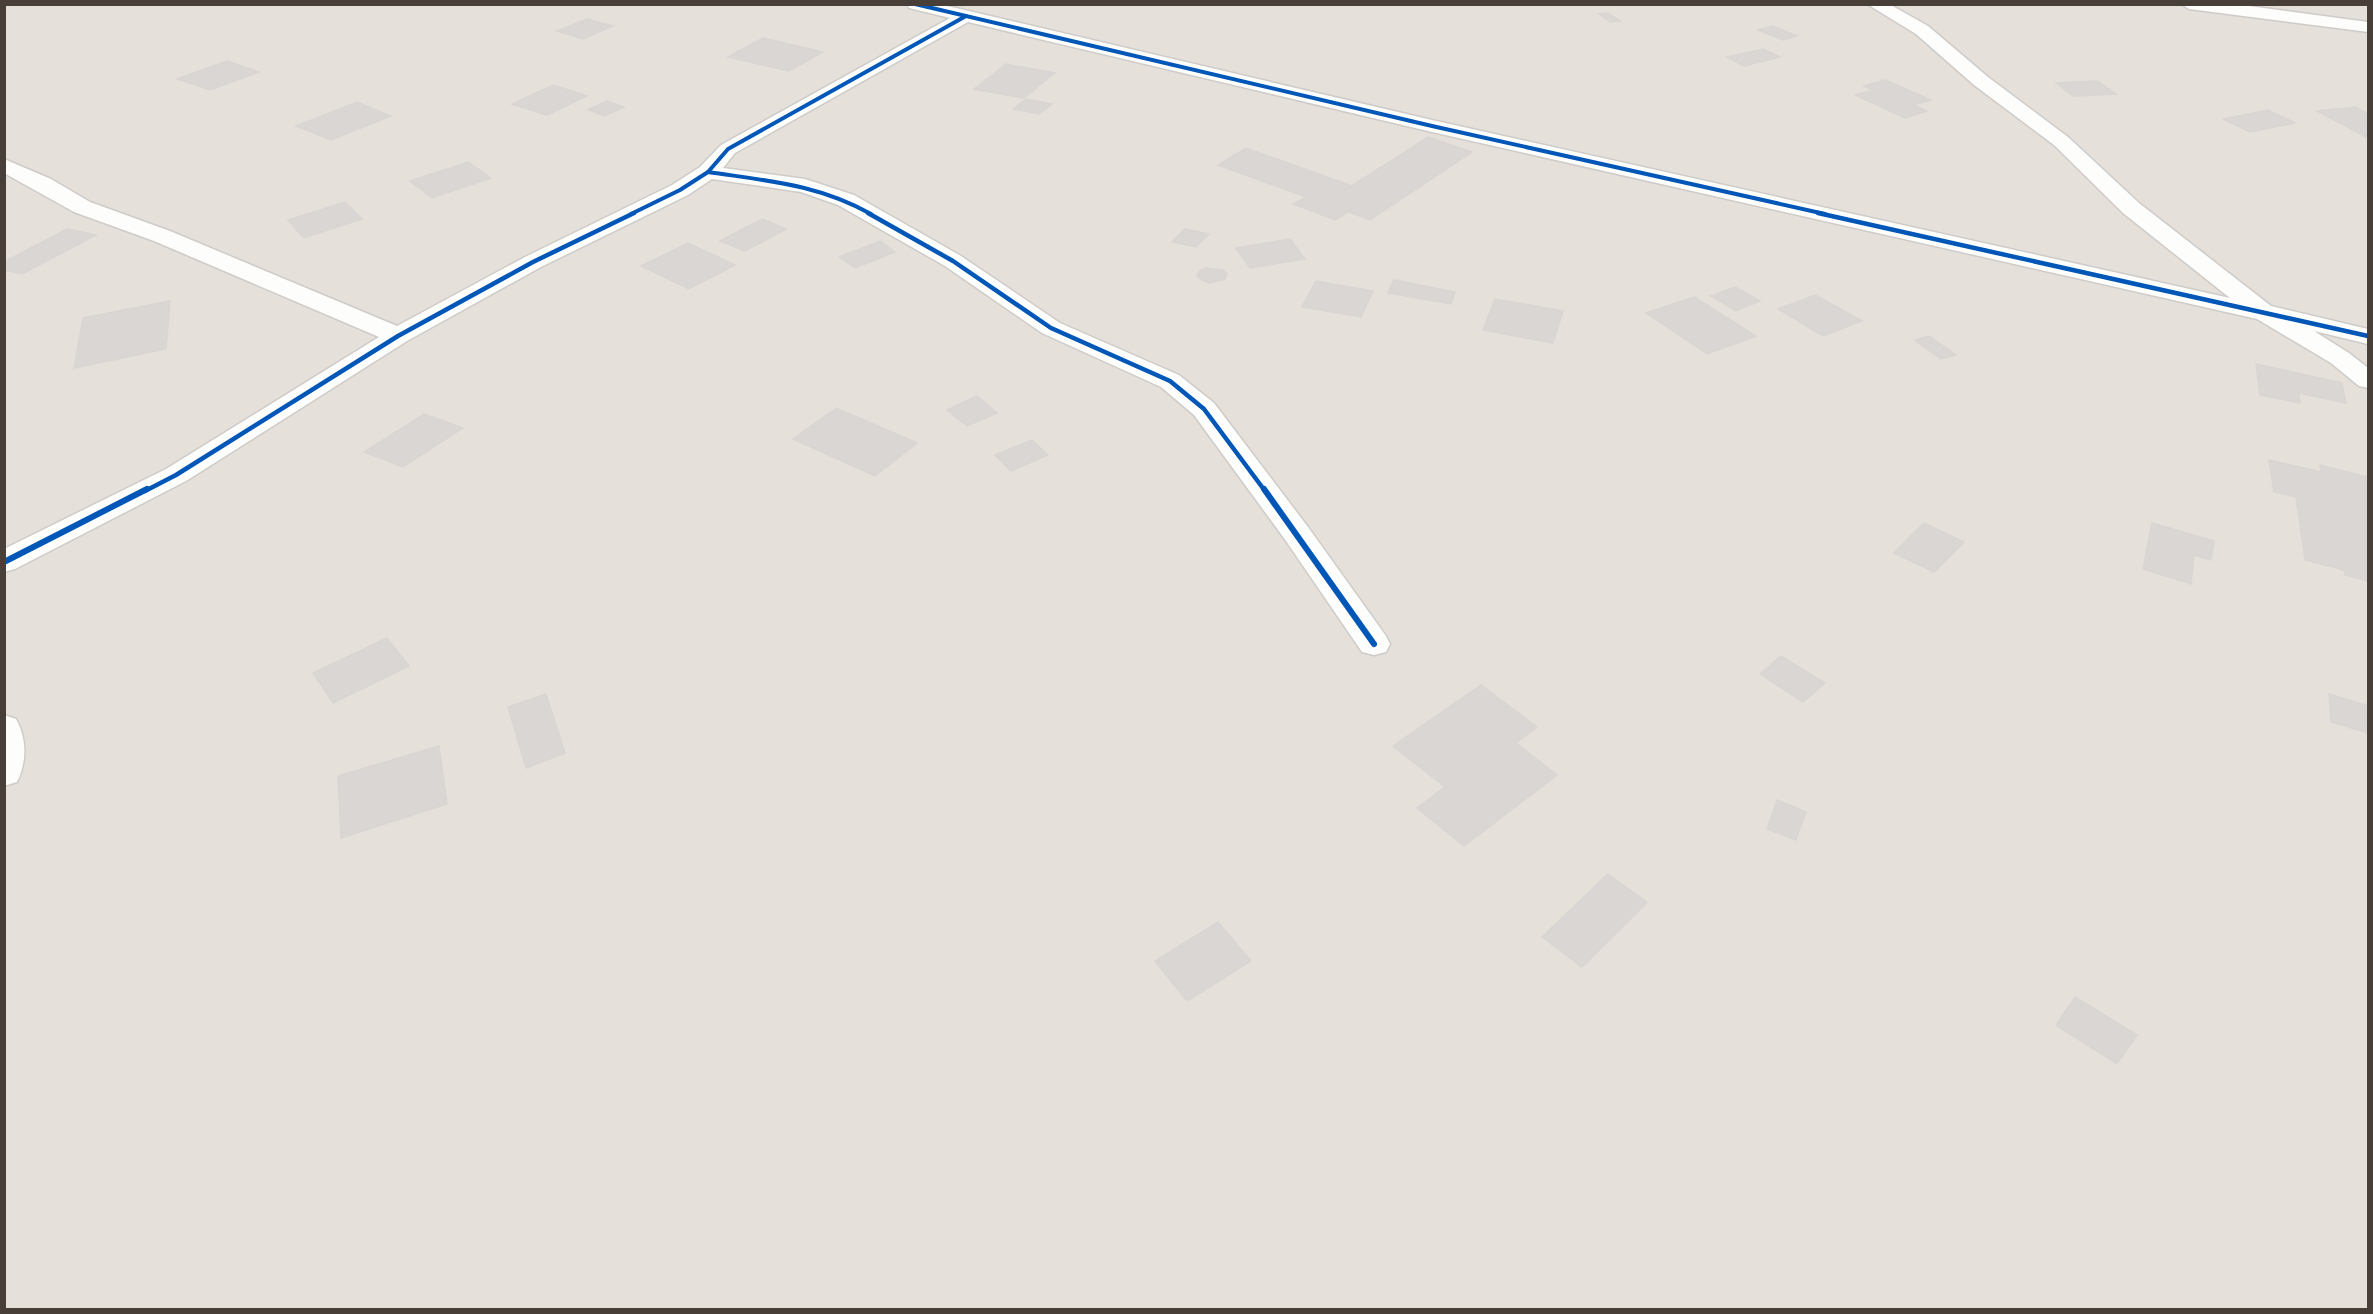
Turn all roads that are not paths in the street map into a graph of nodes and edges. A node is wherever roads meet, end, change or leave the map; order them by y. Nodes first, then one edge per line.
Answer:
1 (915, 4) edge
2 (1875, 4) edge
3 (2189, 4) edge
4 (966, 16) junction
5 (2368, 27) edge
6 (4, 165) edge
7 (708, 172) junction
8 (2262, 311) junction
9 (398, 336) junction
10 (2368, 336) edge
11 (2368, 380) edge
12 (4, 562) edge
13 (1374, 644) dead end
14 (4, 728) edge
15 (4, 772) edge

1 - 4 street
2 - 8 street
3 - 5 street
4 - 7 street
4 - 8 street
6 - 9 street
7 - 9 street
7 - 13 street
8 - 10 street
8 - 11 street
9 - 12 street
14 - 15 street

